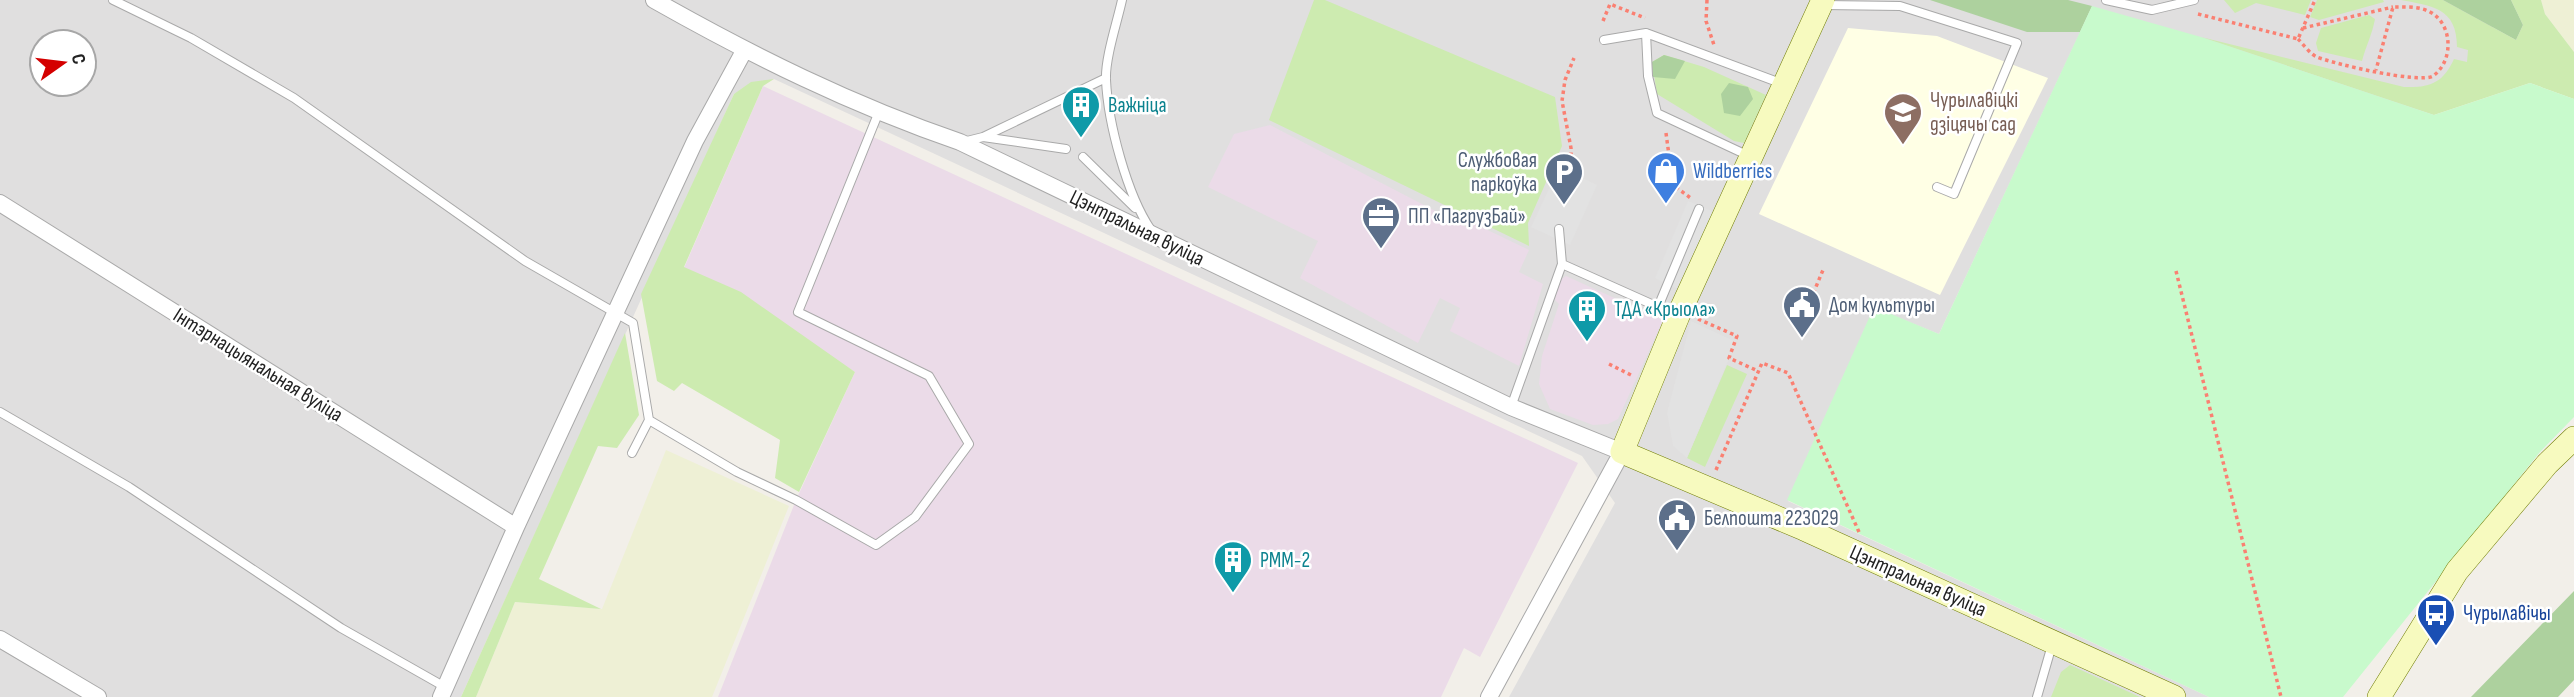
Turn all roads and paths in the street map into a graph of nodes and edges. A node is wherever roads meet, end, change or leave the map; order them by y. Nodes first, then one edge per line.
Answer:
1 (113, 0) edge
2 (654, 0) edge
3 (1122, 0) edge
4 (1707, 0) edge
5 (2106, 0) edge
6 (2194, 0) edge
7 (2315, 0) edge
8 (1822, 3) edge
9 (2169, 6) junction
10 (2393, 7) junction
11 (1603, 21) dead end
12 (1657, 23) dead end
13 (2303, 28) junction
14 (1646, 33) junction
15 (2298, 39) junction
16 (1604, 40) dead end
17 (1703, 42) dead end
18 (744, 51) junction
19 (1574, 58) dead end
20 (2376, 70) junction
21 (1106, 78) junction
22 (1786, 85) junction
23 (878, 114) junction
24 (1663, 116) junction
25 (983, 137) junction
26 (960, 142) junction
27 (1066, 149) dead end
28 (1083, 157) dead end
29 (1752, 158) junction
30 (1571, 177) dead end
31 (1937, 187) dead end
32 (0, 203) edge
33 (1699, 209) joint
34 (1137, 210) junction
35 (1559, 229) dead end
36 (1154, 236) junction
37 (1562, 264) junction
38 (1824, 270) dead end
39 (2176, 271) dead end
40 (1808, 306) dead end
41 (1678, 310) junction
42 (617, 314) junction
43 (1758, 372) junction
44 (1511, 407) junction
45 (0, 412) edge
46 (649, 420) junction
47 (2574, 438) edge
48 (1622, 452) junction
49 (632, 453) dead end
50 (1709, 488) junction
51 (516, 527) junction
52 (1856, 553) junction
53 (0, 639) edge
54 (2053, 642) junction
55 (443, 692) edge
56 (98, 697) edge
57 (1489, 697) edge
58 (2037, 697) edge
59 (2174, 697) edge
60 (2281, 697) edge
61 (2379, 697) edge

1 - 42 lane
2 - 18 street, Цэнтральная вуліца
3 - 21 lane
4 - 17 path
5 - 9 lane
6 - 9 lane
7 - 13 path
8 - 22 street
8 - 31 lane
9 - 15 path
10 - 13 path
10 - 20 path
10 - 20 path
11 - 12 path
13 - 15 path
14 - 16 lane
14 - 22 lane
14 - 24 lane
15 - 20 path
18 - 23 street, Цэнтральная вуліца
18 - 42 street
19 - 30 path
21 - 25 lane
21 - 34 lane
22 - 29 street
23 - 26 street, Цэнтральная вуліца
23 - 46 lane
24 - 29 lane
24 - 33 path
25 - 26 lane
25 - 27 lane
26 - 36 street, Цэнтральная вуліца
28 - 34 lane
29 - 41 street
32 - 51 street, Інтэрнацыянальная вуліца
33 - 41 lane
34 - 36 lane
35 - 37 lane
36 - 44 street, Цэнтральная вуліца
37 - 41 lane
37 - 44 lane
38 - 40 path
39 - 60 path
41 - 43 path
41 - 48 street
42 - 46 lane
42 - 51 street
43 - 50 path
43 - 52 path
44 - 48 street, Цэнтральная вуліца
45 - 55 lane
46 - 49 lane
47 - 61 street
48 - 50 street, Цэнтральная вуліца
48 - 57 street
50 - 52 street, Цэнтральная вуліца
51 - 55 street
52 - 54 street, Цэнтральная вуліца
53 - 56 street
54 - 58 lane
54 - 59 street, Цэнтральная вуліца

